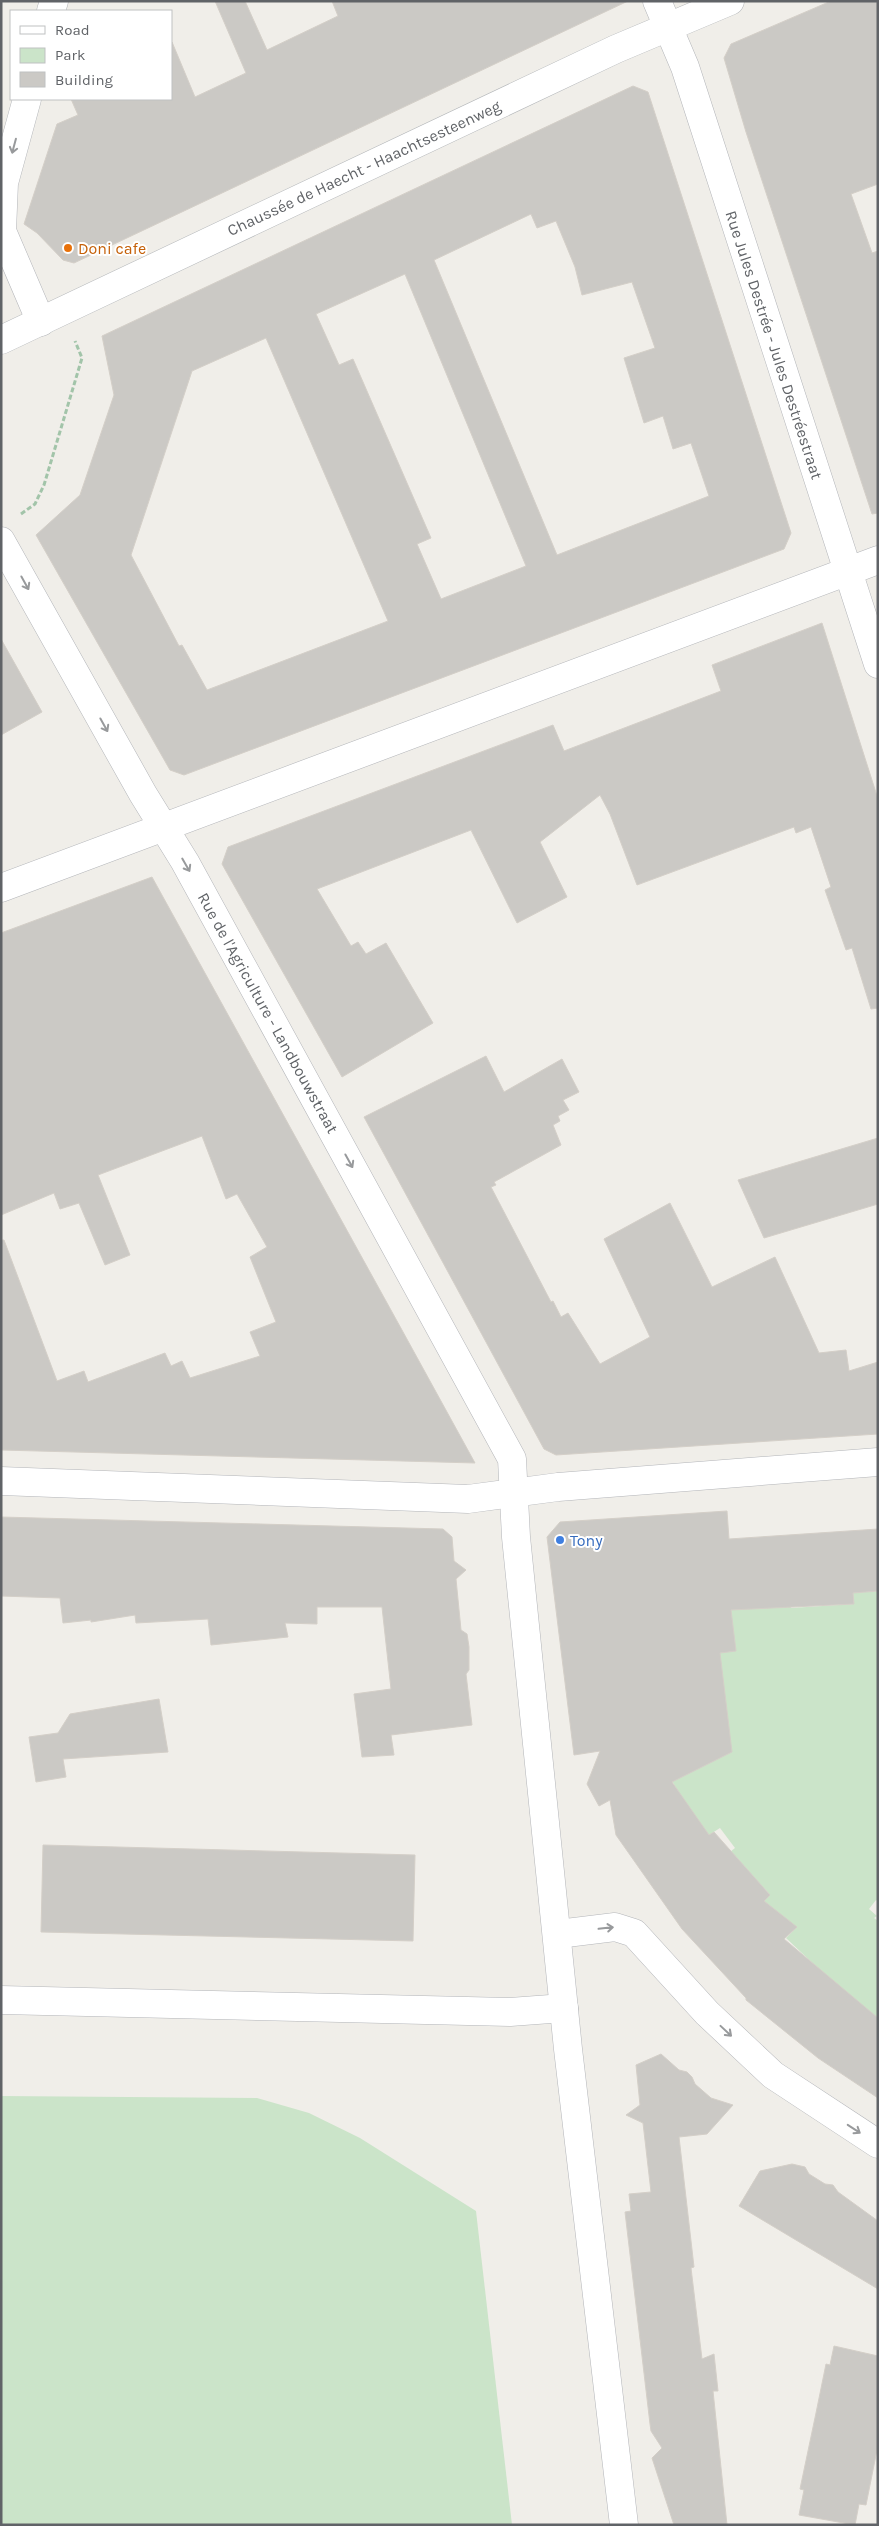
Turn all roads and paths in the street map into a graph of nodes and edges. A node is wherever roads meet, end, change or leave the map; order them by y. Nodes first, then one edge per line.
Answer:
1 (657, 1) edge
2 (730, 1) edge
3 (668, 27) junction
4 (27, 100) edge
5 (41, 322) junction
6 (74, 338) dead end
7 (1, 340) edge
8 (19, 516) dead end
9 (1, 540) edge
10 (878, 560) edge
11 (848, 572) junction
12 (878, 664) edge
13 (163, 828) junction
14 (1, 888) edge
15 (878, 1462) edge
16 (1, 1481) edge
17 (514, 1493) junction
18 (558, 1934) junction
19 (1, 2000) edge
20 (564, 2008) junction
21 (878, 2144) edge
22 (624, 2525) edge

1 - 3 street, Rue Jules Destrée - Jules Destréestraat
2 - 3 street, Chaussée de Haecht - Haachtsesteenweg
3 - 5 street, Chaussée de Haecht - Haachtsesteenweg
3 - 11 street, Rue Jules Destrée - Jules Destréestraat
4 -> 5 street
5 - 7 street, Chaussée de Haecht - Haachtsesteenweg
6 - 8 path
9 -> 13 street, Rue de l'Agriculture - Landbouwstraat
10 - 11 street
11 - 12 street, Rue Jules Destrée - Jules Destréestraat
11 - 13 street
13 - 14 street
13 -> 17 street, Rue de l'Agriculture - Landbouwstraat
15 - 17 street
16 - 17 street
17 - 18 street, Rue de l'Agriculture - Landbouwstraat
18 - 20 street, Rue de l'Agriculture - Landbouwstraat
18 -> 21 street
19 - 20 street
20 - 22 street, Rue de l'Agriculture - Landbouwstraat

